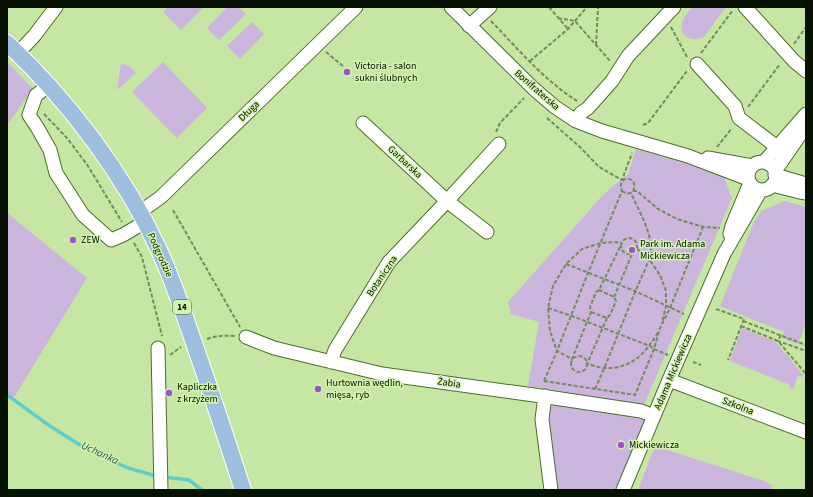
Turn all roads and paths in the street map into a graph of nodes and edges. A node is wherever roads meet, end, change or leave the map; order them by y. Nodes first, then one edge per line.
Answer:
1 (56, 7) edge
2 (356, 7) edge
3 (451, 7) edge
4 (549, 7) edge
5 (588, 7) edge
6 (598, 7) edge
7 (674, 7) edge
8 (745, 7) edge
9 (486, 10) edge
10 (665, 17) junction
11 (558, 18) junction
12 (575, 21) junction
13 (469, 26) junction
14 (806, 27) edge
15 (568, 29) junction
16 (596, 46) junction
17 (12, 48) edge
18 (326, 52) dead end
19 (787, 54) junction
20 (530, 61) junction
21 (693, 61) joint
22 (344, 67) dead end
23 (618, 71) junction
24 (806, 71) edge
25 (49, 86) junction
26 (530, 102) dead end
27 (583, 105) dead end
28 (33, 106) junction
29 (806, 114) edge
30 (546, 117) dead end
31 (739, 118) junction
32 (576, 120) junction
33 (363, 123) dead end
34 (806, 125) edge
35 (499, 144) joint
36 (717, 147) dead end
37 (777, 147) junction
38 (633, 150) dead end
39 (688, 156) junction
40 (758, 164) junction
41 (763, 180) junction
42 (806, 184) edge
43 (622, 191) junction
44 (633, 191) junction
45 (631, 193) dead end
46 (806, 193) edge
47 (447, 201) junction
48 (173, 210) dead end
49 (143, 217) junction
50 (703, 227) junction
51 (721, 228) dead end
52 (128, 232) junction
53 (487, 232) dead end
54 (601, 243) junction
55 (621, 243) junction
56 (620, 247) junction
57 (637, 250) junction
58 (632, 254) junction
59 (649, 259) junction
60 (566, 264) junction
61 (588, 273) junction
62 (604, 279) junction
63 (619, 285) junction
64 (599, 290) junction
65 (635, 291) junction
66 (614, 297) junction
67 (666, 306) junction
68 (548, 308) junction
69 (670, 308) junction
70 (716, 309) dead end
71 (591, 312) junction
72 (685, 314) dead end
73 (572, 316) junction
74 (607, 318) junction
75 (587, 321) junction
76 (743, 321) junction
77 (741, 326) junction
78 (602, 328) junction
79 (660, 328) junction
80 (619, 334) junction
81 (781, 335) junction
82 (212, 337) dead end
83 (246, 337) junction
84 (778, 341) junction
85 (160, 343) joint
86 (806, 345) edge
87 (186, 346) dead end
88 (650, 346) junction
89 (654, 349) junction
90 (557, 351) junction
91 (806, 351) edge
92 (669, 355) dead end
93 (165, 359) dead end
94 (572, 359) junction
95 (728, 360) dead end
96 (331, 362) junction
97 (693, 362) dead end
98 (587, 364) junction
99 (701, 365) dead end
100 (604, 368) junction
101 (806, 374) edge
102 (669, 380) junction
103 (544, 381) junction
104 (594, 389) junction
105 (543, 396) junction
106 (654, 416) junction
107 (806, 432) edge
108 (162, 490) edge
109 (243, 490) edge
110 (551, 490) edge
111 (623, 490) edge

1 - 17 street
2 - 49 street, Długa
3 - 13 street, Bonifraterska
4 - 11 path
5 - 12 path
6 - 16 path
7 - 10 street
8 - 19 street
9 - 13 street
9 - 20 path
10 - 21 path
10 - 23 street
11 - 12 path
11 - 15 path
12 - 15 path
12 - 16 path
13 - 32 street, Bonifraterska
14 - 19 path
15 - 20 path
16 - 23 path
17 - 25 main road, Podgrodzie / 14
18 - 22 path
19 - 24 street
19 - 31 path
20 - 27 path
21 - 31 street
23 - 32 street
25 - 28 street
25 - 49 main road, Podgrodzie / 14
26 - 35 path
28 - 52 path
28 - 52 street, Długa
29 - 37 street
30 - 38 path
31 - 36 path
31 - 37 street
32 - 39 street, Bonifraterska
33 - 47 street, Garbarska
34 - 41 street
35 - 47 street, Botaniczna
37 - 40 street
39 - 40 street, Bonifraterska
39 - 41 street, Bonifraterska
40 - 41 street
40 - 41 street
41 - 42 street
41 - 46 street
41 - 102 street, Adama Mickiewicza
43 - 44 path
43 - 44 path
43 - 54 path
44 - 50 path
45 - 59 path
47 - 53 street
47 - 96 street, Botaniczna
48 - 83 path
49 - 52 street, Długa
49 - 109 main road, Podgrodzie / 14
50 - 51 path
50 - 69 path
52 - 85 path
54 - 55 path
54 - 60 path
54 - 61 path
55 - 56 path
55 - 57 path
56 - 58 path
56 - 62 path
57 - 58 path
57 - 59 path
58 - 63 path
59 - 65 path
59 - 67 path
60 - 61 path
60 - 68 path
61 - 62 path
61 - 73 path
62 - 63 path
62 - 64 path
63 - 65 path
63 - 66 path
64 - 66 path
64 - 71 path
65 - 67 path
65 - 80 path
66 - 74 path
67 - 69 path
67 - 79 path
68 - 73 path
68 - 90 path
69 - 72 path
69 - 79 path
70 - 76 path
71 - 74 path
71 - 75 path
73 - 75 path
73 - 90 path
74 - 78 path
75 - 78 path
75 - 94 path
76 - 77 path
76 - 81 path
77 - 84 path
77 - 95 path
78 - 80 path
78 - 98 path
79 - 88 path
79 - 89 path
80 - 88 path
80 - 100 path
81 - 84 path
81 - 86 path
82 - 83 path
83 - 96 street, Żabia
84 - 91 path
84 - 101 path
85 - 108 street
87 - 93 path
88 - 89 path
88 - 100 path
89 - 92 path
89 - 104 path
90 - 94 path
90 - 103 path
94 - 98 path
94 - 98 path
96 - 105 street, Żabia
97 - 99 path
98 - 100 path
100 - 104 path
102 - 106 street, Adama Mickiewicza
102 - 107 street, Szkolna
103 - 104 path
103 - 105 path
105 - 106 street, Żabia
105 - 110 street
106 - 111 street, Adama Mickiewicza

